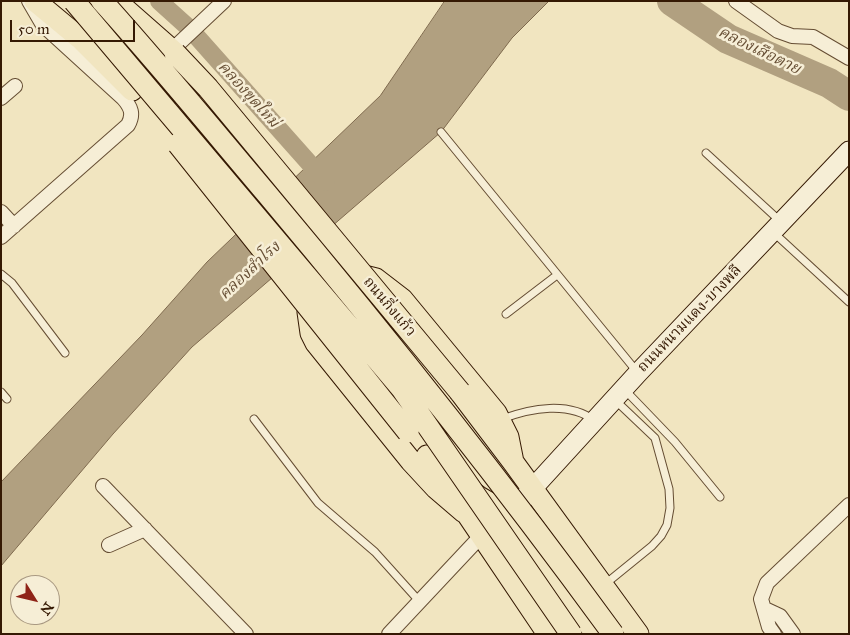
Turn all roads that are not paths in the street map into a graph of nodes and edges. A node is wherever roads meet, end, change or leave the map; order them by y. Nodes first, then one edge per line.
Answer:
1 (28, 1) edge
2 (35, 1) edge
3 (74, 1) edge
4 (102, 1) edge
5 (116, 1) edge
6 (224, 1) edge
7 (736, 1) edge
8 (178, 46) junction
9 (849, 58) edge
10 (15, 86) dead end
11 (1, 98) edge
12 (441, 132) dead end
13 (849, 151) edge
14 (706, 153) dead end
15 (1, 212) edge
16 (14, 226) junction
17 (778, 227) junction
18 (1, 237) edge
19 (1, 274) edge
20 (557, 275) junction
21 (849, 302) edge
22 (506, 314) dead end
23 (66, 353) dead end
24 (638, 373) junction
25 (1, 392) edge
26 (619, 395) junction
27 (7, 399) dead end
28 (254, 419) dead end
29 (499, 420) junction
30 (595, 421) junction
31 (427, 456) junction
32 (514, 462) junction
33 (103, 486) dead end
34 (532, 487) junction
35 (720, 497) dead end
36 (849, 505) edge
37 (464, 512) junction
38 (510, 515) junction
39 (145, 530) junction
40 (481, 536) junction
41 (109, 545) dead end
42 (603, 585) junction
43 (420, 602) junction
44 (764, 609) junction
45 (246, 634) edge
46 (389, 634) edge
47 (548, 634) edge
48 (571, 634) edge
49 (596, 634) edge
50 (613, 634) edge
51 (638, 634) edge
52 (774, 634) edge
53 (793, 634) edge

1 - 16 street
2 - 31 main road, bridge
3 - 48 main road, bridge
4 - 50 main road, bridge
5 - 8 main road, ถนนกิ่งแก้ว
6 - 8 street
7 - 9 street
8 - 32 main road, ถนนกิ่งแก้ว, bridge
10 - 11 street
12 - 20 lane
13 - 17 main road, ถนนหนามแดง-บางพลี
14 - 17 lane
15 - 16 street
16 - 18 street
17 - 21 lane
17 - 24 main road, ถนนหนามแดง-บางพลี
19 - 23 lane
20 - 22 lane
20 - 24 lane
24 - 26 main road, ถนนหนามแดง-บางพลี
25 - 27 lane
26 - 30 main road, ถนนหนามแดง-บางพลี
26 - 35 lane
26 - 42 lane
28 - 43 lane
29 - 30 lane
29 - 32 main road
29 - 37 main road
30 - 34 main road, ถนนหนามแดง-บางพลี
31 - 37 main road
31 - 38 main road
32 - 34 main road, ถนนกิ่งแก้ว
33 - 39 street
34 - 38 main road, ถนนหนามแดง-บางพลี
34 - 42 main road, ถนนกิ่งแก้ว
36 - 44 street
37 - 40 main road
38 - 49 main road
39 - 41 street
39 - 45 street
40 - 43 street
40 - 47 main road
42 - 51 main road, ถนนกิ่งแก้ว
43 - 46 street
44 - 52 street
44 - 53 street

